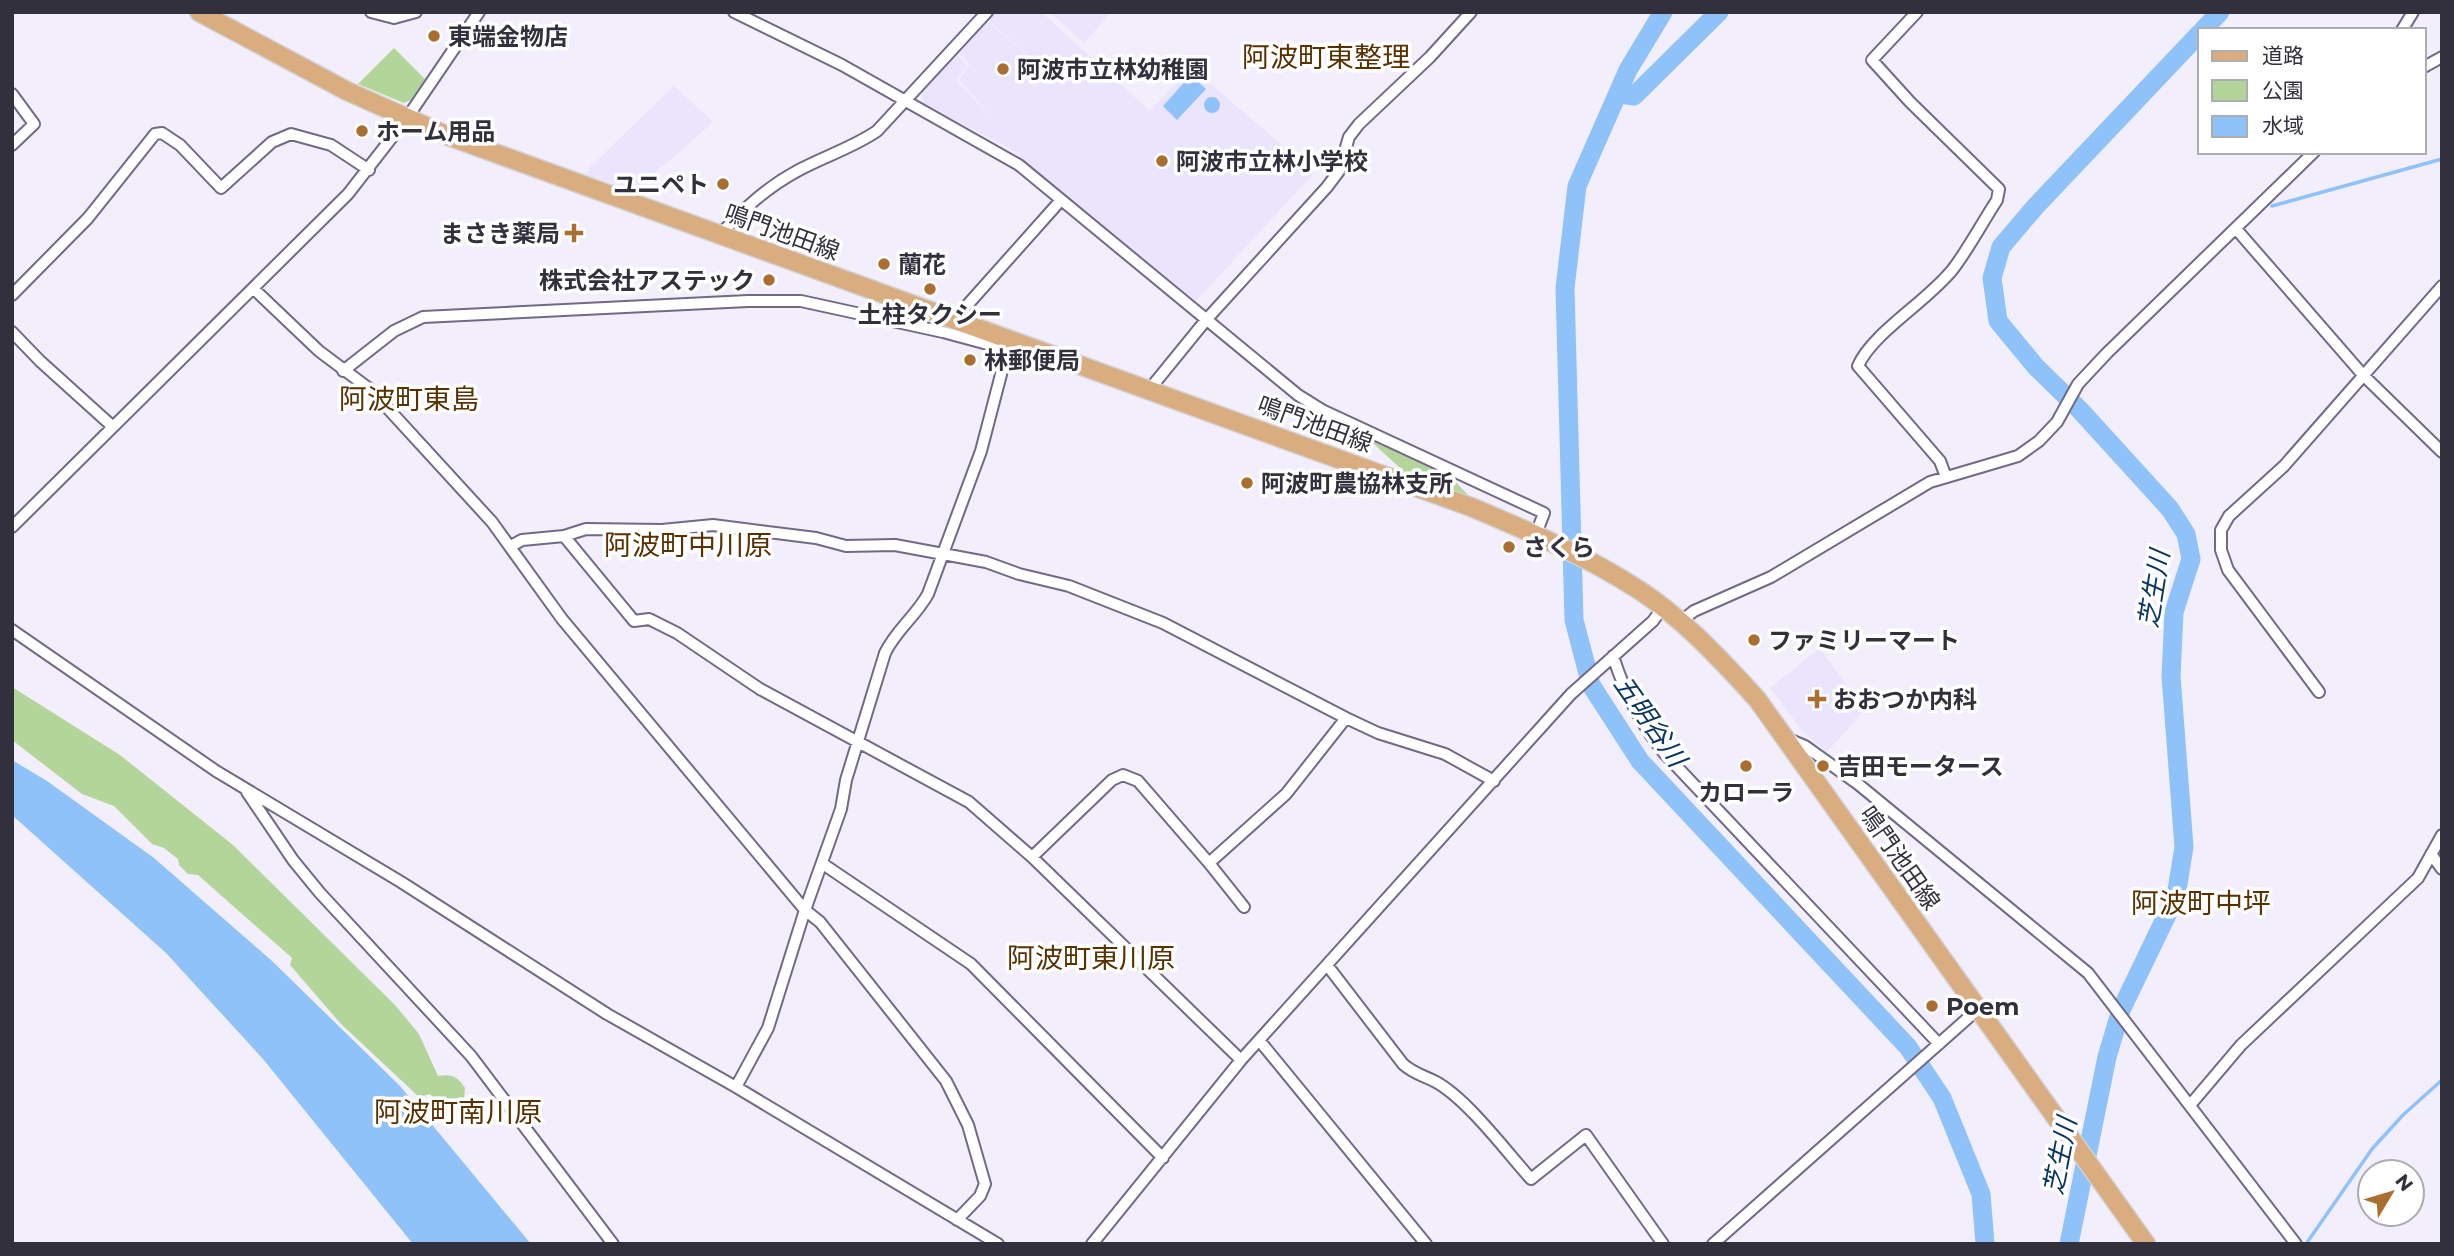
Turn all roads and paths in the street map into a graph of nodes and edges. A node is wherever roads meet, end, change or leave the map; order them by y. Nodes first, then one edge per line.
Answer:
1 (198, 12) edge
2 (371, 12) edge
3 (416, 12) edge
4 (479, 12) edge
5 (734, 12) edge
6 (987, 12) edge
7 (1471, 12) edge
8 (1917, 12) edge
9 (2413, 12) edge
10 (2403, 28) edge
11 (2442, 57) edge
12 (2426, 66) edge
13 (12, 94) edge
14 (907, 101) junction
15 (407, 118) junction
16 (12, 145) edge
17 (2312, 154) edge
18 (369, 170) junction
19 (1061, 200) junction
20 (2237, 230) junction
21 (719, 236) junction
22 (2442, 286) edge
23 (255, 290) junction
24 (12, 295) edge
25 (954, 320) junction
26 (1206, 320) junction
27 (12, 332) edge
28 (1008, 344) junction
29 (343, 371) junction
30 (2362, 375) junction
31 (1149, 390) junction
32 (113, 426) junction
33 (2442, 452) edge
34 (1946, 477) junction
35 (12, 527) edge
36 (564, 536) junction
37 (1543, 538) junction
38 (511, 546) junction
39 (943, 555) junction
40 (1662, 607) junction
41 (1680, 622) junction
42 (12, 630) edge
43 (1611, 658) junction
44 (2319, 692) dead end
45 (1346, 718) junction
46 (1785, 737) junction
47 (860, 740) junction
48 (1494, 781) junction
49 (246, 790) junction
50 (2442, 835) edge
51 (2431, 854) junction
52 (1032, 857) junction
53 (1209, 863) junction
54 (823, 864) junction
55 (2442, 869) edge
56 (1244, 907) dead end
57 (805, 910) junction
58 (1327, 965) junction
59 (1977, 1010) junction
60 (1259, 1040) junction
61 (1937, 1045) junction
62 (1241, 1060) junction
63 (736, 1087) junction
64 (2191, 1104) junction
65 (1163, 1158) junction
66 (957, 1220) junction
67 (613, 1244) edge
68 (998, 1244) edge
69 (1092, 1244) edge
70 (1426, 1244) edge
71 (1663, 1244) edge
72 (1713, 1244) edge
73 (2146, 1244) edge
74 (2296, 1244) edge

1 - 15 main road, 鳴門池田線
2 - 3 street
4 - 15 street
5 - 14 street
6 - 14 street
7 - 26 street
8 - 34 street
9 - 10 street
11 - 12 street
13 - 16 street
14 - 19 street
14 - 21 street
15 - 18 street
15 - 21 main road, 鳴門池田線
17 - 20 street
18 - 23 street
18 - 24 street
19 - 25 street
19 - 26 street
20 - 30 street
20 - 34 street
21 - 25 main road, 鳴門池田線
22 - 30 street
23 - 29 street
23 - 32 street
25 - 28 main road, 鳴門池田線
26 - 31 street
26 - 37 street
27 - 32 street
28 - 29 street
28 - 31 main road, 鳴門池田線
28 - 39 street
29 - 38 street
30 - 33 street
30 - 44 street
31 - 37 main road, 鳴門池田線
32 - 35 street
34 - 41 street
36 - 38 street
36 - 39 street
36 - 47 street
37 - 40 main road, 鳴門池田線
38 - 57 street
39 - 45 street
39 - 47 street
40 - 41 main road, 鳴門池田線
40 - 43 street
41 - 46 main road, 鳴門池田線
42 - 49 street
43 - 48 street
43 - 61 street
45 - 48 street
45 - 53 street
46 - 59 main road, 鳴門池田線
46 - 64 street
47 - 52 street
47 - 54 street
48 - 58 street
49 - 63 street
49 - 67 street
50 - 51 street
51 - 55 street
51 - 64 street
52 - 53 street
52 - 62 street
53 - 56 street
54 - 57 street
54 - 65 street
57 - 63 street
57 - 66 street
58 - 60 street
58 - 71 street
59 - 61 street
59 - 73 main road, 鳴門池田線
60 - 62 street
60 - 70 street
61 - 72 street
62 - 65 street
63 - 66 street
64 - 74 street
65 - 69 street
66 - 68 street

